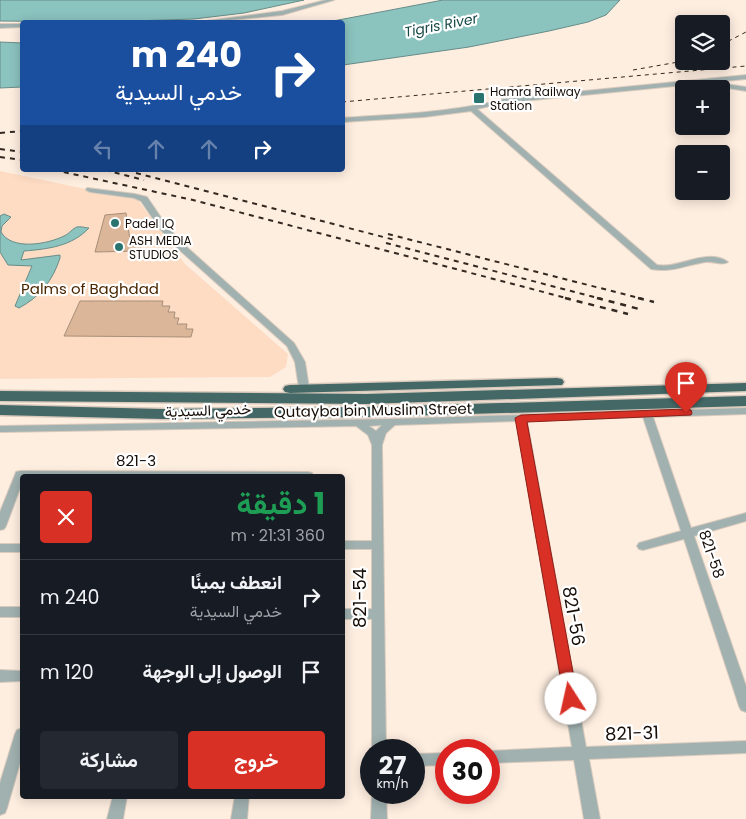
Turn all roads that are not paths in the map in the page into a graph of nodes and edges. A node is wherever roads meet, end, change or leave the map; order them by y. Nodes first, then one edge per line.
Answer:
1 (332, 0) edge
2 (219, 20) edge
3 (0, 26) edge
4 (20, 26) edge
5 (746, 77) edge
6 (715, 80) edge
7 (675, 84) edge
8 (730, 87) edge
9 (746, 89) edge
10 (472, 108) junction
11 (345, 120) edge
12 (90, 190) dead end
13 (724, 262) dead end
14 (746, 378) edge
15 (746, 387) edge
16 (304, 388) junction
17 (0, 396) edge
18 (228, 398) junction
19 (746, 401) edge
20 (0, 410) edge
21 (746, 411) edge
22 (162, 414) junction
23 (647, 414) junction
24 (521, 418) junction
25 (357, 422) junction
26 (392, 422) junction
27 (269, 423) junction
28 (0, 429) edge
29 (377, 445) junction
30 (20, 475) edge
31 (746, 517) edge
32 (0, 526) edge
33 (688, 534) junction
34 (377, 544) junction
35 (345, 545) edge
36 (643, 546) dead end
37 (0, 548) edge
38 (20, 548) edge
39 (0, 612) edge
40 (20, 612) edge
41 (345, 614) edge
42 (378, 614) junction
43 (0, 676) edge
44 (20, 676) edge
45 (746, 706) edge
46 (379, 739) edge
47 (20, 741) edge
48 (746, 747) edge
49 (580, 754) junction
50 (500, 757) edge
51 (119, 799) edge
52 (242, 799) edge
53 (379, 804) edge
54 (0, 808) edge
55 (115, 819) edge
56 (239, 819) edge
57 (379, 819) edge
58 (592, 819) edge

1 - 2 street
3 - 4 street
5 - 6 street
7 - 10 street
8 - 9 street
10 - 11 street
10 - 13 street
12 - 16 street
14 - 16 highway
15 - 18 highway, Qutayba bin Muslim Street
16 - 18 highway
17 - 18 highway, Qutayba bin Muslim Street
19 - 22 highway, Qutayba bin Muslim Street
20 - 22 highway, Qutayba bin Muslim Street
21 - 23 street, خدمي السيدية
22 - 27 highway
23 - 24 street, خدمي السيدية
23 - 33 street, 821-58
24 - 26 street, خدمي السيدية
24 - 49 street, 821-56
25 - 26 street, خدمي السيدية
25 - 27 street, خدمي السيدية
25 - 29 street
26 - 29 street
27 - 28 street, خدمي السيدية
29 - 34 street, 821-54
30 - 32 street, 821-3
31 - 33 street
33 - 36 street
33 - 45 street, 821-58
34 - 35 street
34 - 42 street, 821-54
37 - 38 street
39 - 40 street
41 - 42 street
42 - 46 street, 821-54
43 - 44 street
47 - 54 street
48 - 49 street, 821-31
49 - 50 street, 821-31
49 - 58 street, 821-56
51 - 55 street
52 - 56 street
53 - 57 street

